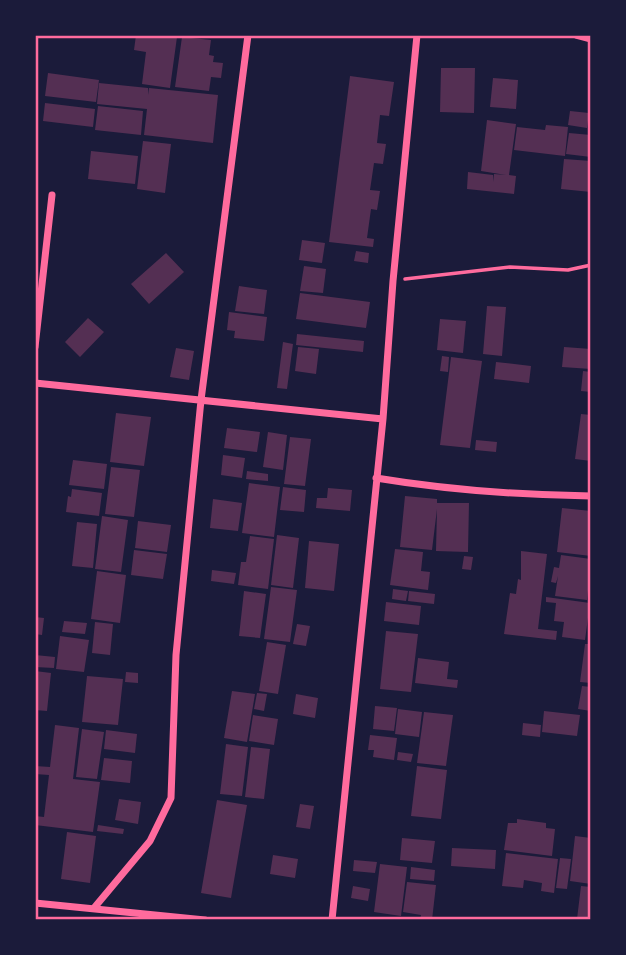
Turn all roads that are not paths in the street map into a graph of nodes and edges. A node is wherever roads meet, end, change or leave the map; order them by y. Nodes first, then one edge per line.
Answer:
1 (248, 35) edge
2 (417, 35) edge
3 (576, 35) edge
4 (591, 39) edge
5 (52, 195) dead end
6 (35, 347) edge
7 (35, 383) edge
8 (201, 400) junction
9 (383, 419) junction
10 (376, 478) junction
11 (591, 496) edge
12 (35, 903) edge
13 (94, 908) junction
14 (205, 920) edge
15 (332, 920) edge

1 - 8 street
2 - 9 street
3 - 4 street
5 - 6 street
7 - 8 street
8 - 9 street
8 - 13 street
9 - 10 street
10 - 11 street
10 - 15 street
12 - 13 street
13 - 14 street

